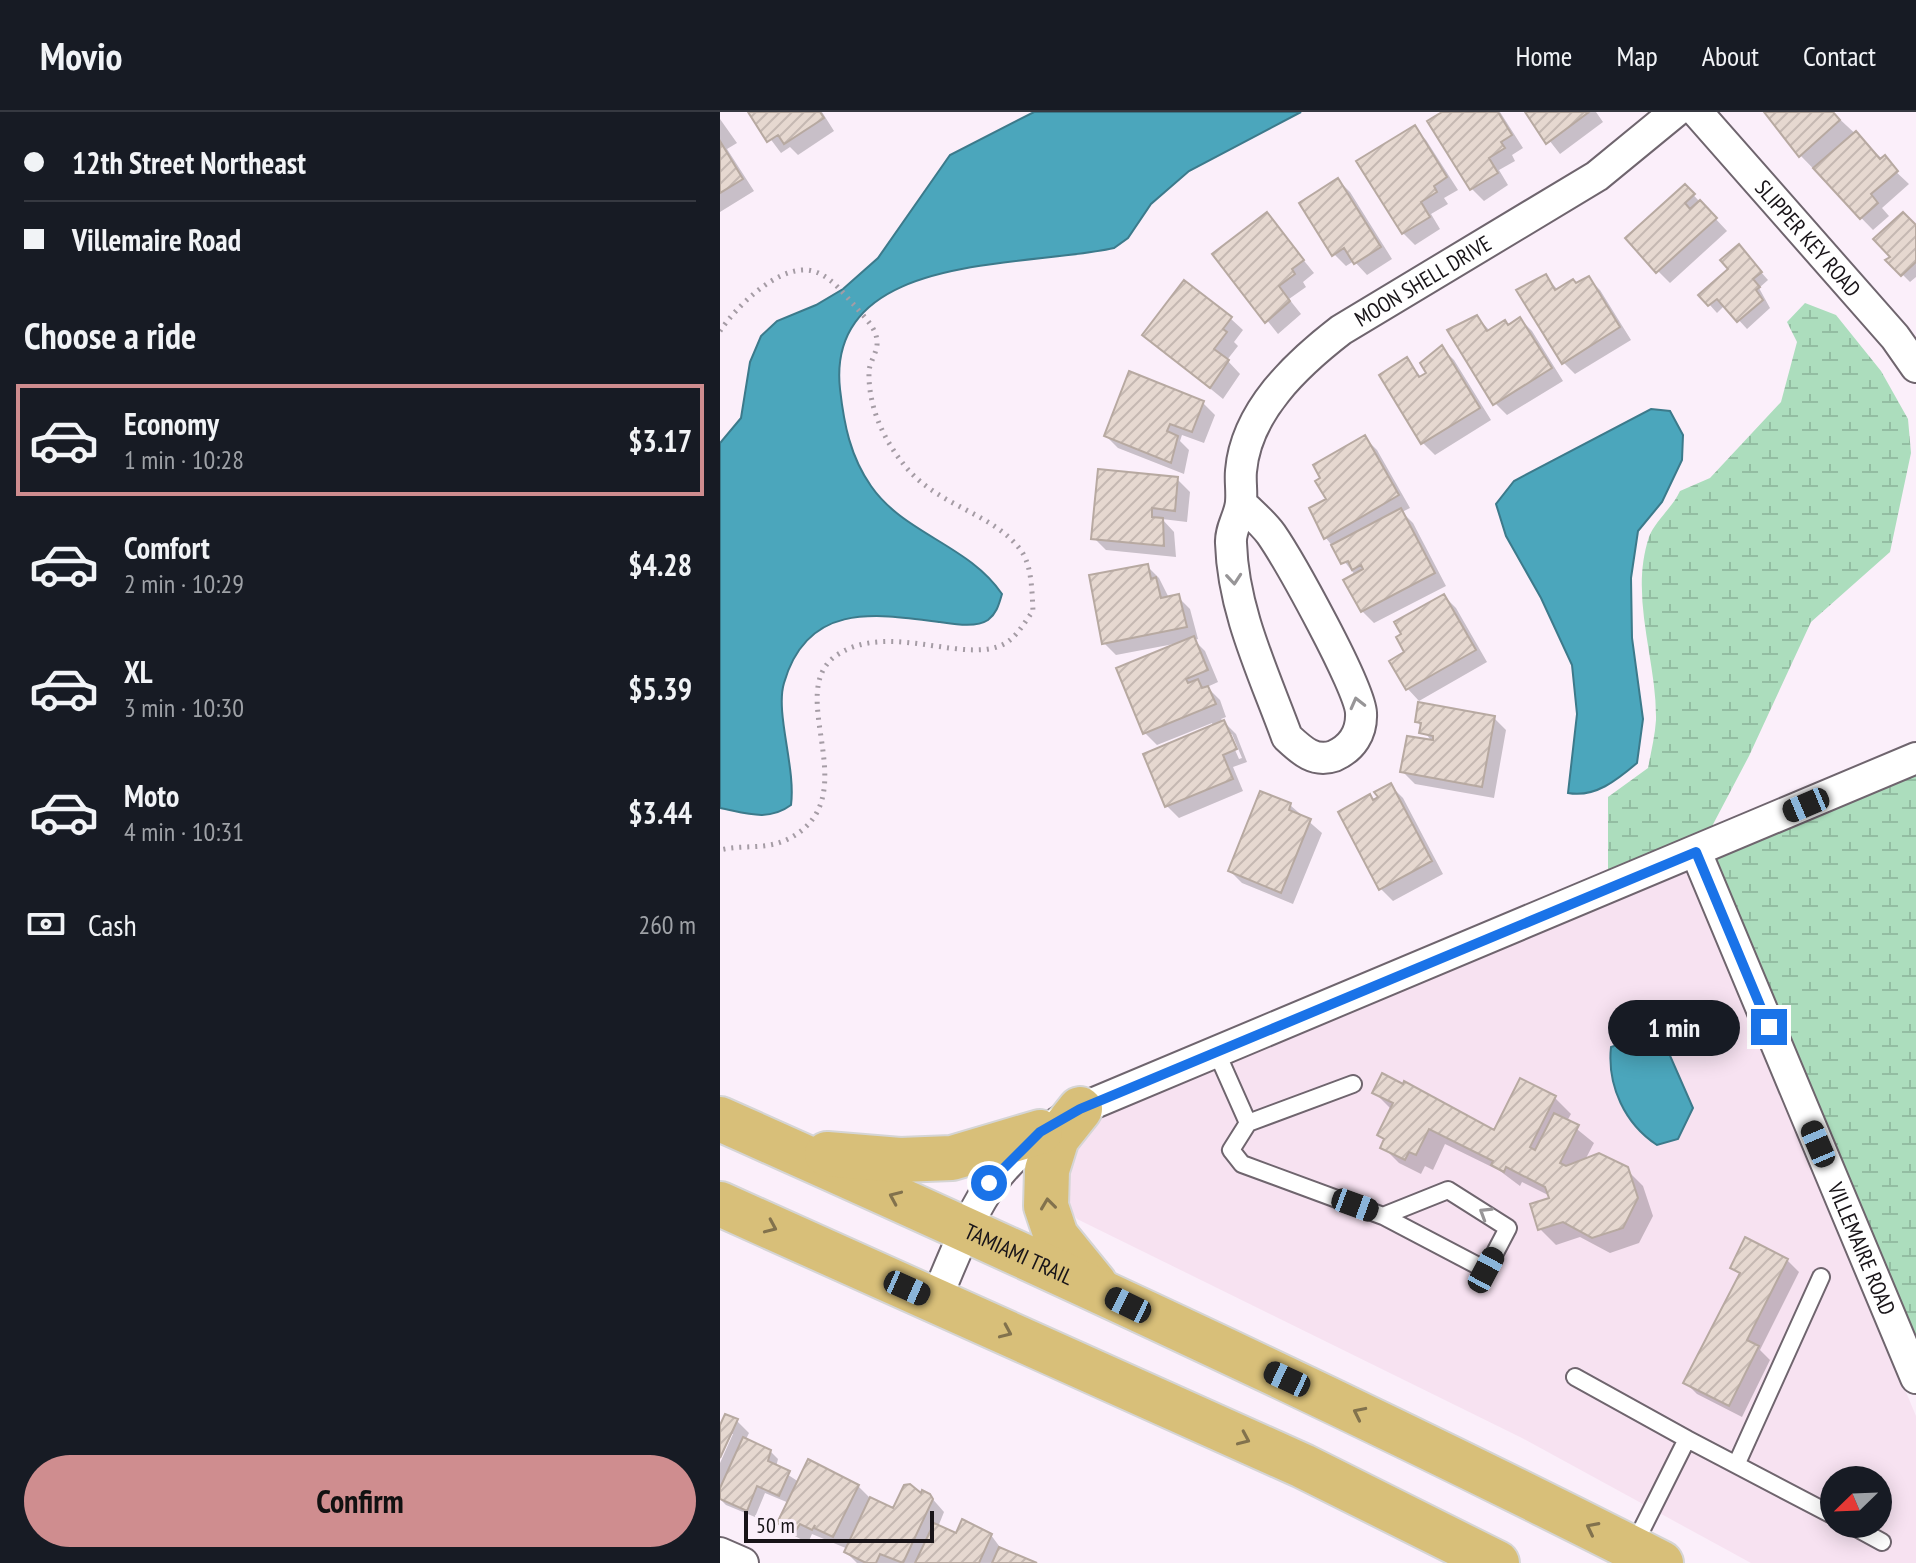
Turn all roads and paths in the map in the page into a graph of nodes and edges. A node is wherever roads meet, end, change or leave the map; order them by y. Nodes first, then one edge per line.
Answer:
1 (1675, 112) edge
2 (1697, 112) edge
3 (720, 331) edge
4 (1916, 367) edge
5 (1241, 503) junction
6 (1916, 758) edge
7 (720, 850) edge
8 (1696, 852) junction
9 (1216, 1051) junction
10 (1353, 1084) dead end
11 (1080, 1109) junction
12 (720, 1119) edge
13 (1248, 1123) junction
14 (1040, 1132) junction
15 (793, 1151) junction
16 (720, 1204) edge
17 (1383, 1216) junction
18 (966, 1229) junction
19 (1821, 1277) dead end
20 (1102, 1292) junction
21 (935, 1301) junction
22 (1575, 1377) dead end
23 (1916, 1378) edge
24 (1687, 1439) junction
25 (1737, 1463) junction
26 (1820, 1508) edge
27 (1875, 1538) edge
28 (1882, 1542) dead end
29 (720, 1553) edge
30 (1647, 1556) edge
31 (743, 1563) edge
32 (1497, 1563) edge

1 - 5 street, MOON SHELL DRIVE
2 - 4 street, SLIPPER KEY ROAD
3 - 7 path
5 -> 5 street, MOON SHELL DRIVE
6 - 8 street
8 - 9 street
8 - 23 street, VILLEMAIRE ROAD
9 - 11 street
9 - 13 lane
10 - 13 lane
11 - 14 street
20 -> 11 main road
12 - 15 main road, TAMIAMI TRAIL
13 - 17 lane
14 - 15 main road
14 - 18 street
18 -> 15 main road, TAMIAMI TRAIL
16 -> 21 main road
17 -> 17 lane
18 - 20 main road, TAMIAMI TRAIL
18 - 21 street
19 - 25 lane
30 -> 20 main road, TAMIAMI TRAIL
21 -> 32 main road
22 - 24 lane
24 - 25 lane
24 - 30 lane
25 - 26 lane
27 - 28 lane
29 - 31 street

